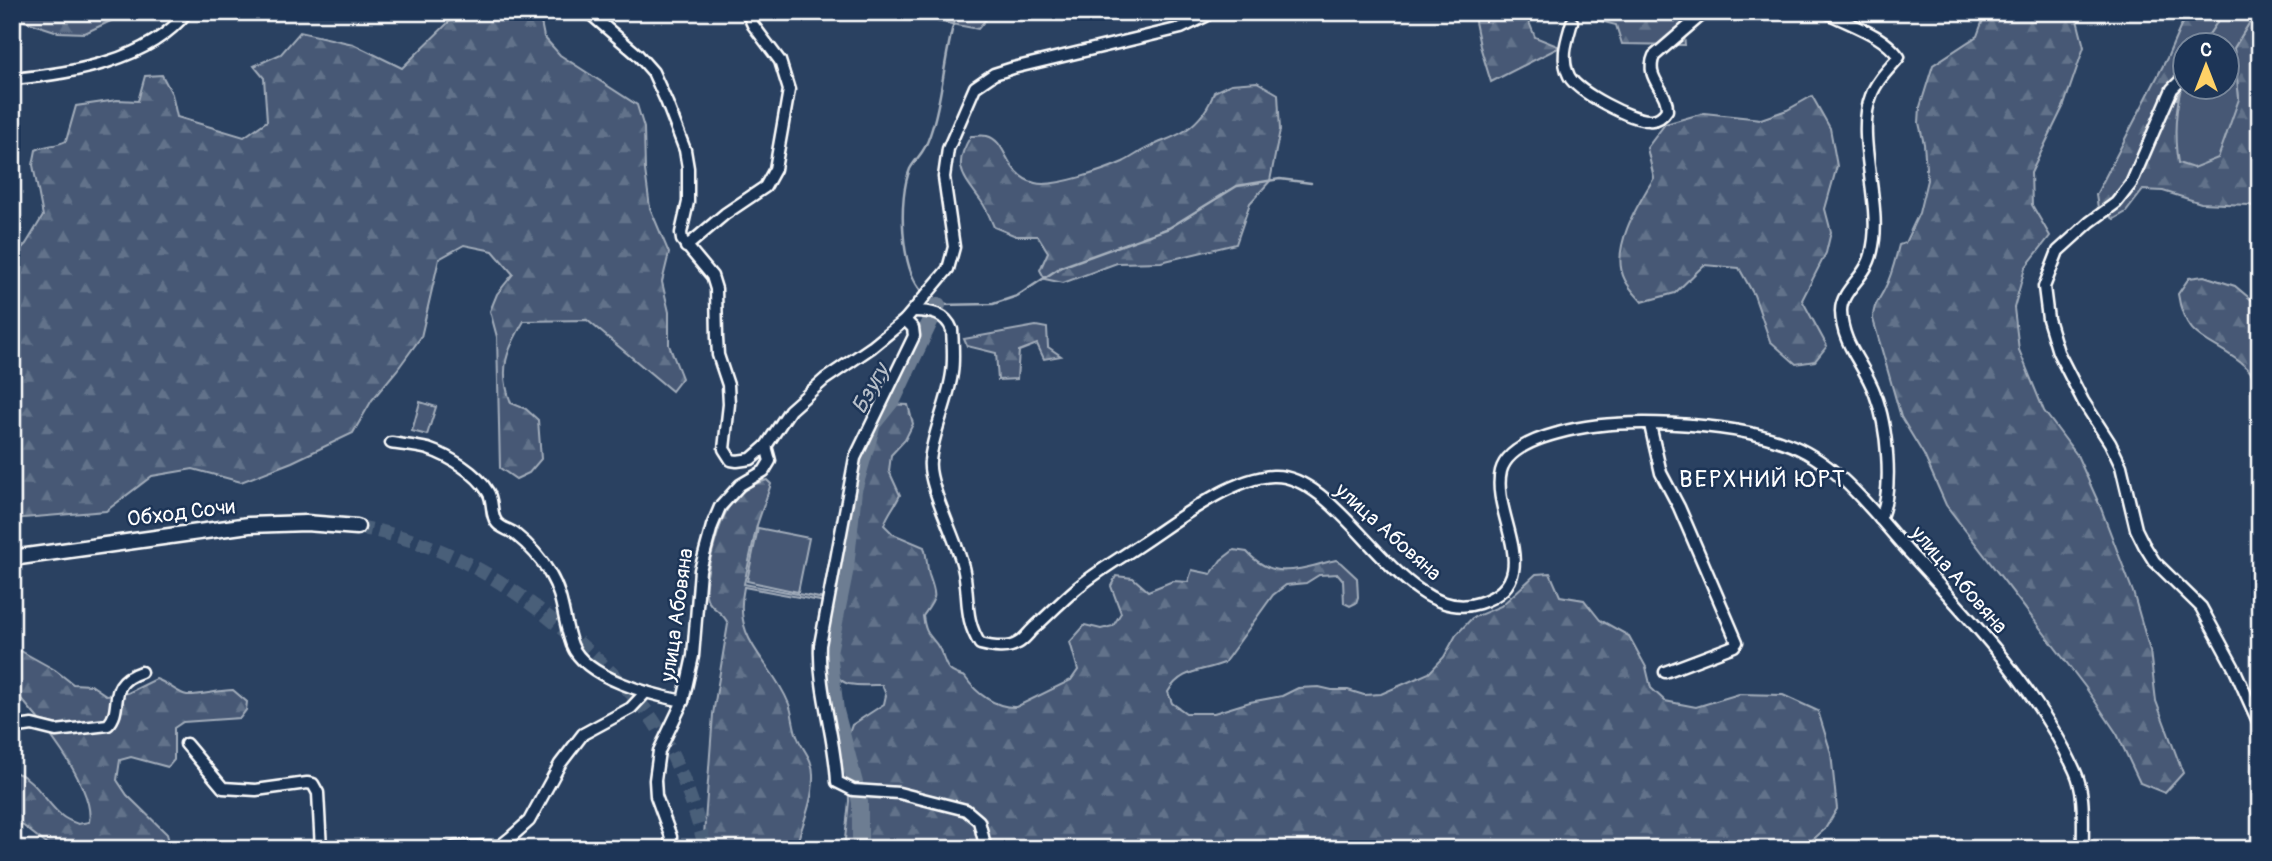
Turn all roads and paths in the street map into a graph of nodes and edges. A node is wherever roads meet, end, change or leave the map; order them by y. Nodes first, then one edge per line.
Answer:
1 (187, 12) edge
2 (587, 12) edge
3 (747, 12) edge
4 (1208, 12) edge
5 (1705, 12) edge
6 (1826, 12) edge
7 (1572, 22) dead end
8 (12, 79) edge
9 (2170, 94) edge
10 (686, 247) junction
11 (914, 311) junction
12 (905, 320) junction
13 (1650, 425) junction
14 (391, 443) dead end
15 (766, 446) junction
16 (1880, 519) junction
17 (357, 527) tunnel mouth
18 (12, 558) edge
19 (141, 672) dead end
20 (1665, 672) dead end
21 (646, 692) junction
22 (683, 701) junction
23 (2260, 726) edge
24 (12, 728) edge
25 (186, 744) dead end
26 (321, 849) edge
27 (451, 849) edge
28 (669, 849) edge
29 (986, 849) edge
30 (2082, 849) edge

1 - 8 street
2 - 10 street
3 - 10 street
4 - 11 street, улица Абовяна
5 - 7 street
6 - 16 street
9 - 23 street
10 - 15 street
11 - 12 street, улица Абовяна
11 - 13 street, улица Абовяна
12 - 15 street, улица Абовяна
12 - 29 street
13 - 16 street, улица Абовяна
13 - 20 street
14 - 21 street
15 - 22 street, улица Абовяна
16 - 30 street, улица Абовяна
17 - 18 highway, Обход Сочи
19 - 24 street
21 - 22 street
21 - 27 street
22 - 28 street, улица Абовяна
25 - 26 street

